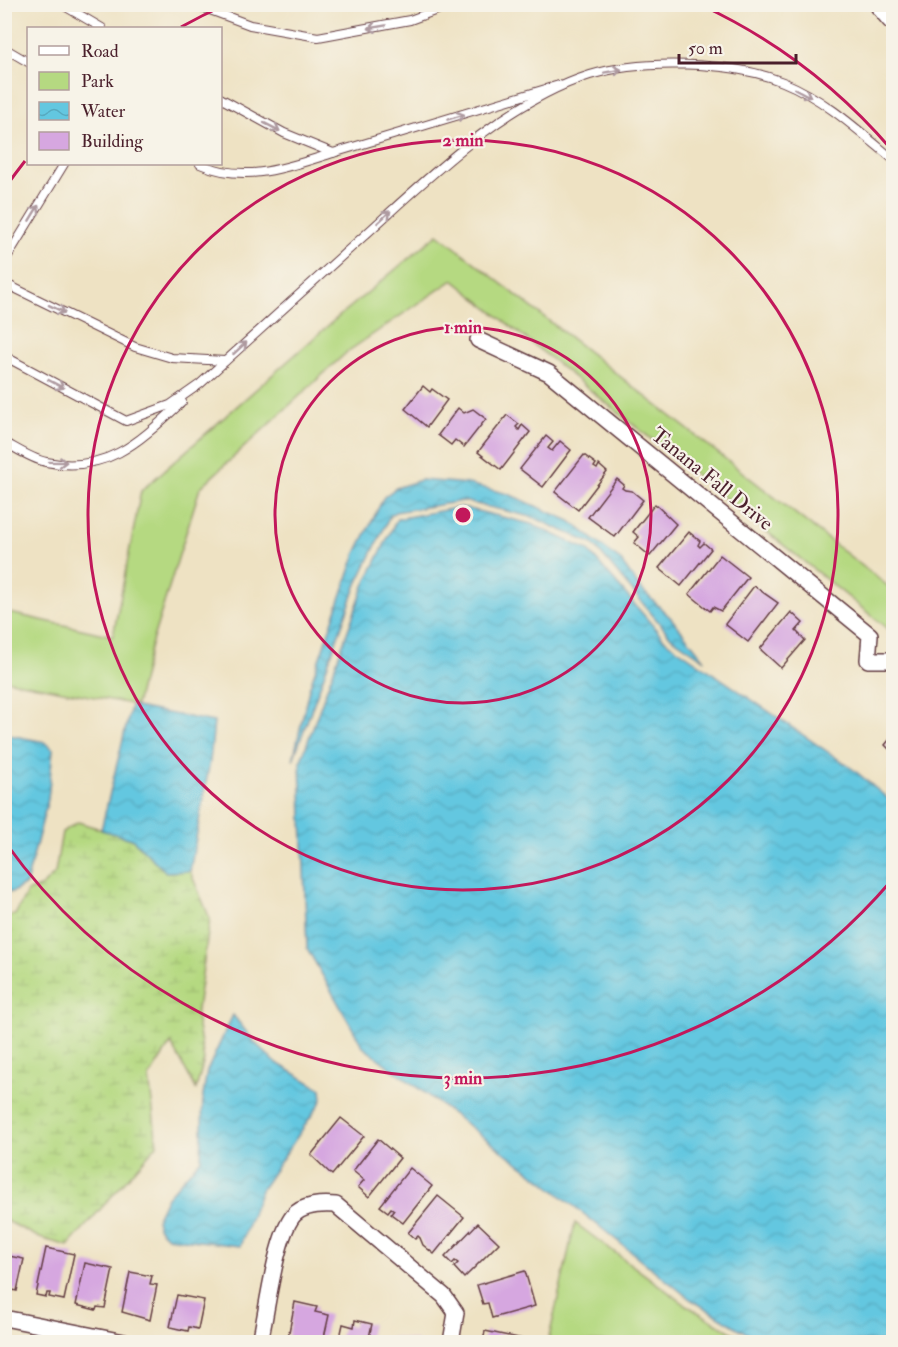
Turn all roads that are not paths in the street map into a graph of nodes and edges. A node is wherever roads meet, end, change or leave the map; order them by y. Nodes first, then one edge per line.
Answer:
1 (61, 4) edge
2 (194, 4) edge
3 (453, 4) edge
4 (884, 4) edge
5 (894, 16) edge
6 (100, 27) edge
7 (4, 48) edge
8 (27, 61) edge
9 (590, 75) junction
10 (222, 99) edge
11 (333, 153) junction
12 (894, 160) edge
13 (63, 165) edge
14 (204, 165) edge
15 (4, 262) edge
16 (4, 283) edge
17 (478, 340) dead end
18 (4, 356) edge
19 (225, 361) junction
20 (200, 384) junction
21 (4, 442) edge
22 (894, 660) edge
23 (4, 1318) edge
24 (124, 1342) edge
25 (261, 1342) edge
26 (451, 1342) edge

1 - 6 lane
3 -> 2 lane
4 - 5 highway
7 - 8 lane
11 -> 9 lane
9 -> 12 lane
19 -> 9 lane
10 -> 11 lane
11 - 14 lane
15 -> 13 lane
16 -> 19 lane
17 - 22 street, Tanana Fall Drive
18 -> 20 lane
19 - 20 lane
21 -> 20 lane
23 - 24 street
25 - 26 street

